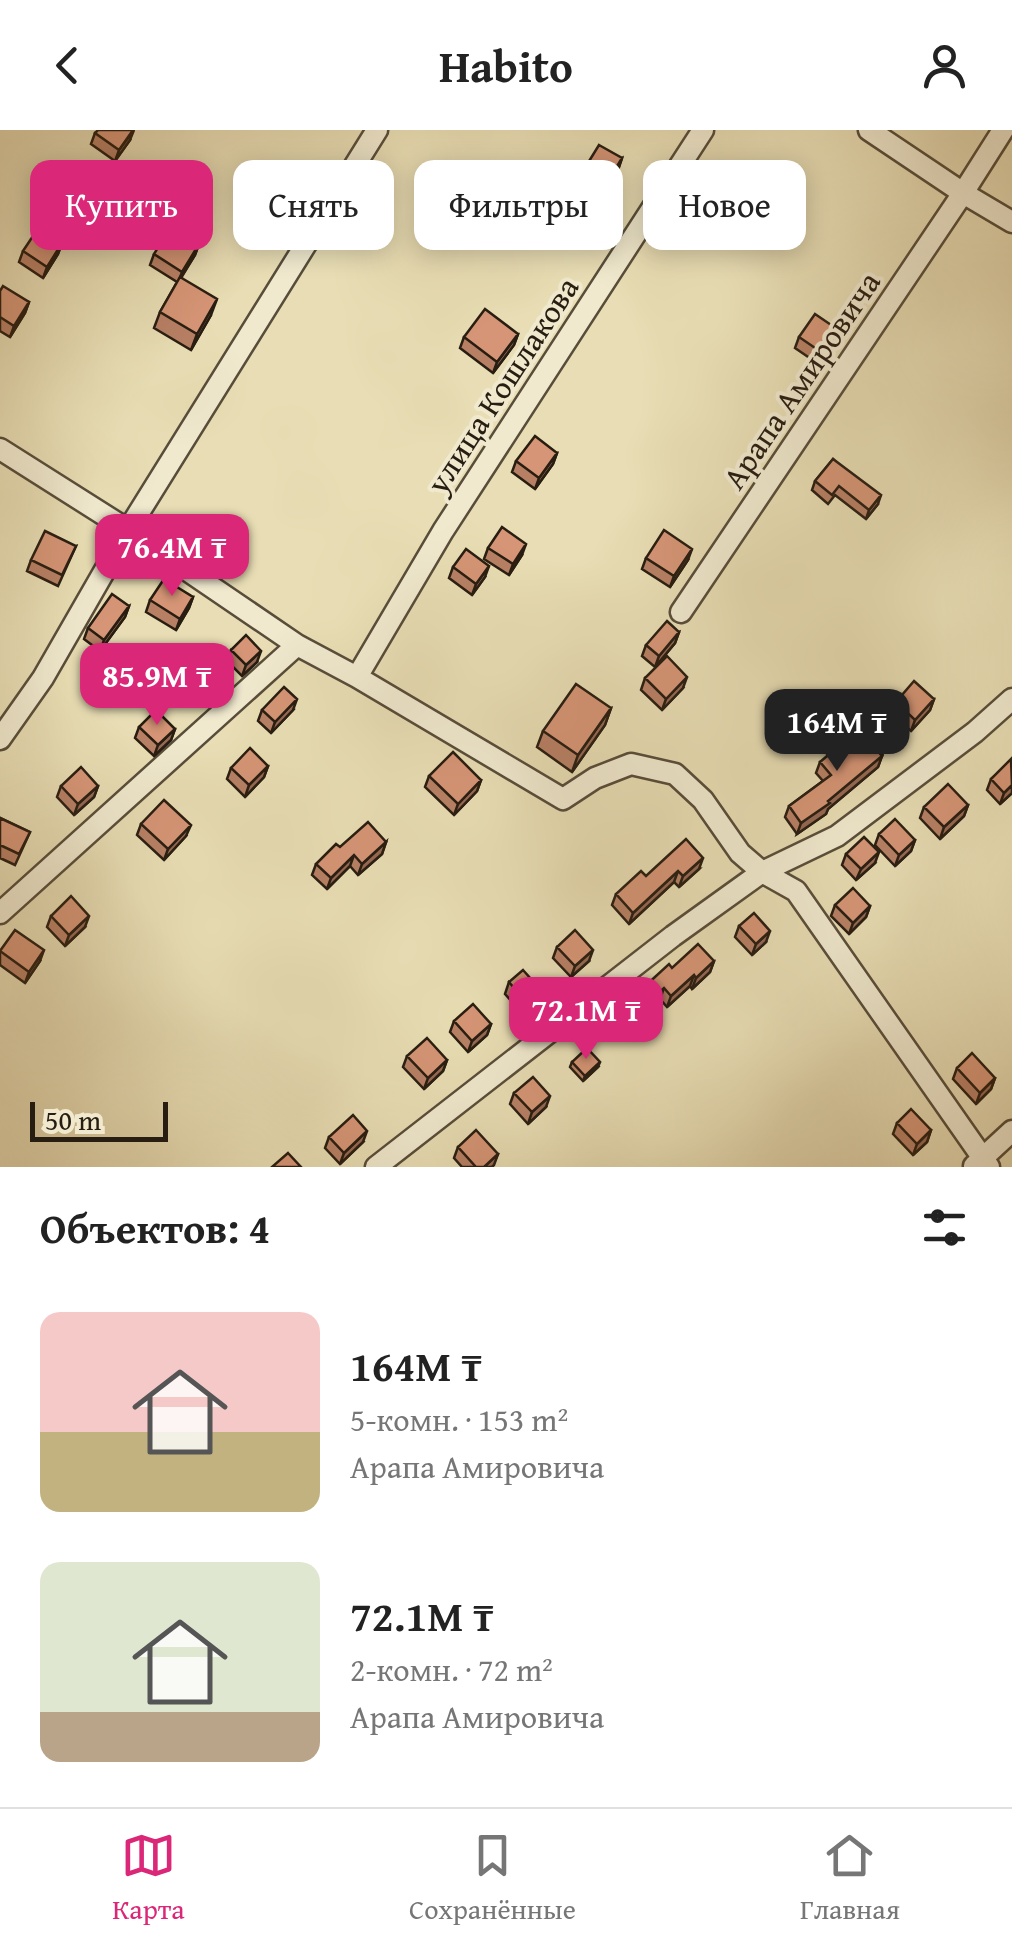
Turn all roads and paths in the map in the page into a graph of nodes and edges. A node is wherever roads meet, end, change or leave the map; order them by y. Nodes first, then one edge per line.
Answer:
1 (376, 130) edge
2 (703, 130) edge
3 (869, 130) edge
4 (1003, 130) edge
5 (963, 194) junction
6 (1012, 222) edge
7 (0, 449) edge
8 (128, 530) junction
9 (681, 612) dead end
10 (297, 646) junction
11 (357, 677) junction
12 (1012, 700) edge
13 (0, 739) edge
14 (762, 872) junction
15 (0, 913) edge
16 (1012, 1132) edge
17 (981, 1164) edge
18 (376, 1167) edge

1 - 8 street
2 - 11 street, улица Кошлакова
3 - 5 street
4 - 5 street, Арапа Амировича
5 - 6 street
5 - 9 street, Арапа Амировича
7 - 8 street
8 - 10 street
8 - 13 street
10 - 11 street
10 - 15 street
11 - 14 street
12 - 14 street
14 - 17 street
14 - 18 street
16 - 17 street

